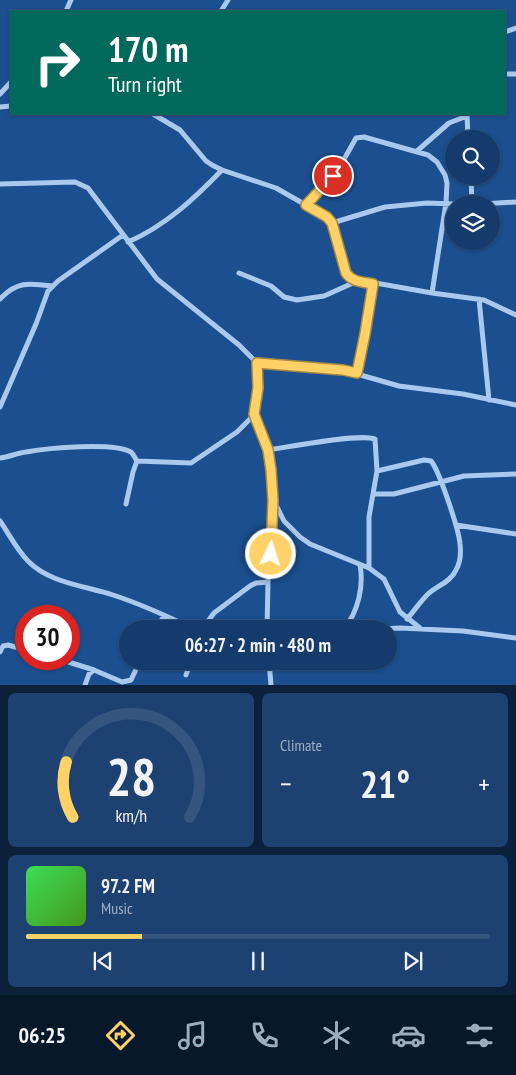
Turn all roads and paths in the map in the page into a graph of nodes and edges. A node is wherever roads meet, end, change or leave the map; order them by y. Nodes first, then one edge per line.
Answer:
1 (10, 83) edge
2 (0, 94) edge
3 (155, 115) edge
4 (467, 115) edge
5 (468, 130) edge
6 (417, 151) junction
7 (222, 170) junction
8 (0, 184) edge
9 (446, 195) edge
10 (516, 202) edge
11 (445, 203) edge
12 (500, 203) edge
13 (306, 205) junction
14 (445, 209) edge
15 (332, 223) junction
16 (123, 235) junction
17 (128, 242) junction
18 (239, 273) dead end
19 (362, 282) junction
20 (373, 284) junction
21 (52, 286) junction
22 (432, 293) junction
23 (0, 299) edge
24 (479, 299) junction
25 (516, 315) edge
26 (257, 363) junction
27 (357, 373) junction
28 (489, 400) junction
29 (516, 405) edge
30 (0, 407) edge
31 (254, 414) junction
32 (268, 450) junction
33 (0, 458) edge
34 (137, 462) junction
35 (377, 471) junction
36 (516, 474) edge
37 (440, 482) junction
38 (373, 494) junction
39 (273, 500) junction
40 (126, 504) dead end
41 (0, 521) edge
42 (456, 525) junction
43 (516, 534) edge
44 (360, 565) junction
45 (369, 568) junction
46 (268, 582) junction
47 (164, 615) junction
48 (408, 619) junction
49 (162, 620) edge
50 (175, 620) edge
51 (209, 620) edge
52 (267, 620) edge
53 (350, 620) edge
54 (420, 628) junction
55 (397, 629) edge
56 (516, 638) edge
57 (15, 648) edge
58 (0, 652) edge
59 (80, 666) edge
60 (94, 670) junction
61 (135, 670) edge
62 (187, 670) edge
63 (270, 670) edge
64 (186, 675) dead end
65 (129, 682) edge
66 (85, 685) edge
67 (271, 685) edge

1 - 2 street
3 - 7 street
4 - 5 street
4 - 6 street
6 - 9 street
6 - 13 street
7 - 13 street
7 - 17 street
8 - 16 street
10 - 12 street
11 - 15 street
13 - 15 street
14 - 22 street
15 - 19 street
16 - 17 street
16 - 21 street
17 - 26 street
18 - 19 street
19 - 20 street
20 - 22 street
20 - 27 street
21 - 23 street
21 - 30 street
22 - 24 street
24 - 25 street
24 - 28 street
26 - 27 street
26 - 31 street
27 - 28 street
28 - 29 street
31 - 32 street
31 - 34 street
32 - 35 street
32 - 39 street
33 - 34 street
34 - 40 street
35 - 37 street
35 - 38 street
36 - 37 street
37 - 38 street
37 - 42 street
38 - 45 street
39 - 44 street
39 - 46 street
41 - 47 street
42 - 43 street
42 - 48 street
44 - 45 street
44 - 53 street
45 - 48 street
46 - 51 street
46 - 52 street
47 - 49 street
47 - 50 street
48 - 54 street
54 - 55 street
54 - 56 street
57 - 58 street
59 - 60 street
60 - 65 street
60 - 66 street
61 - 65 street
62 - 64 street
63 - 67 street

